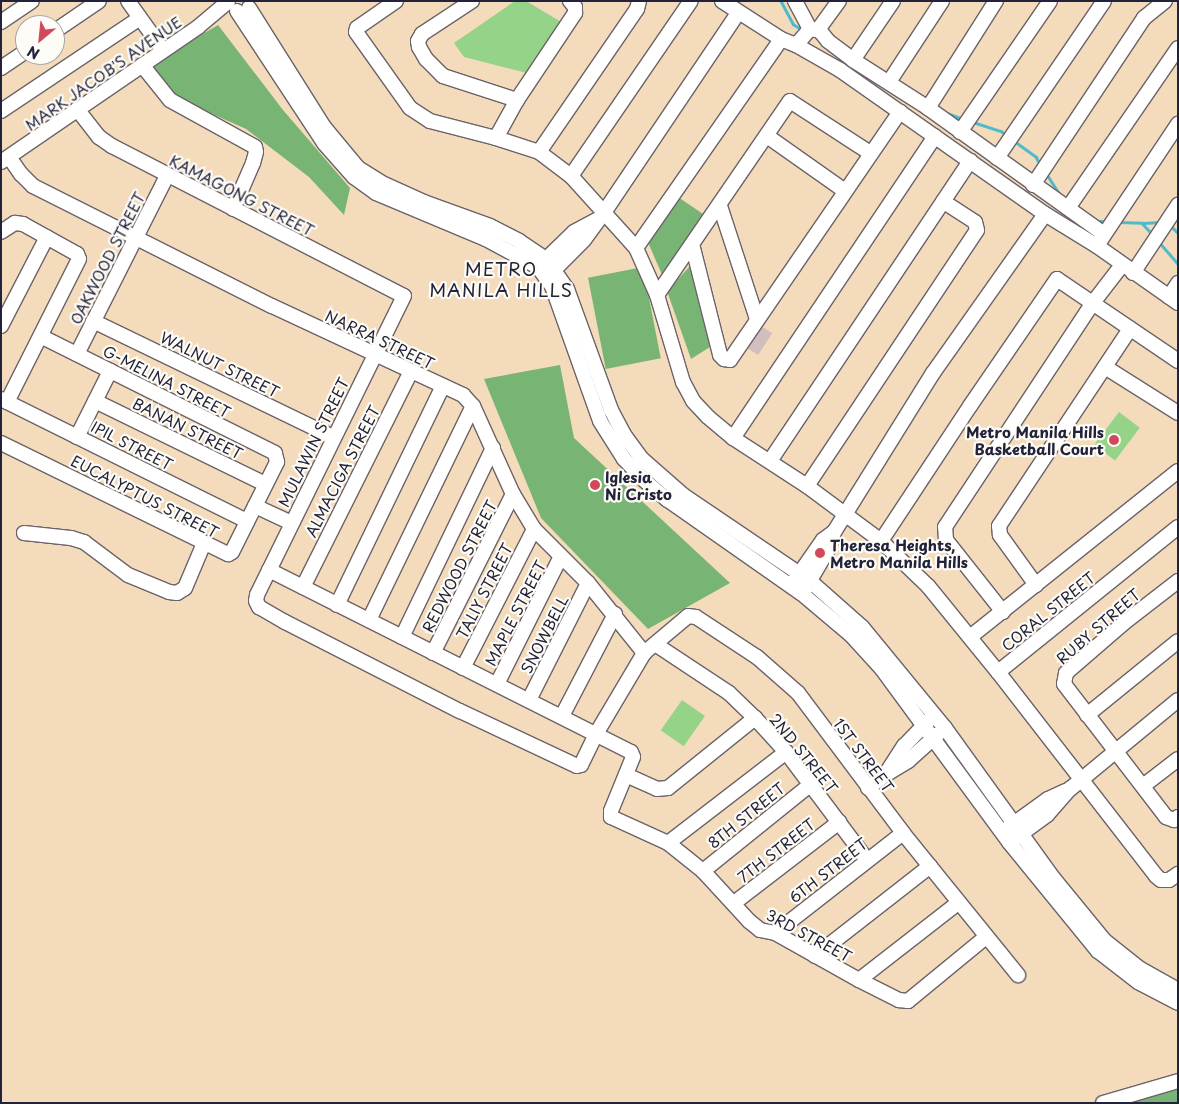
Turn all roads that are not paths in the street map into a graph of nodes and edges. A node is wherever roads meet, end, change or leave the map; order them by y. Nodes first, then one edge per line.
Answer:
1 (32, 1) edge
2 (99, 1) edge
3 (128, 1) edge
4 (396, 1) edge
5 (472, 1) edge
6 (570, 1) edge
7 (639, 1) edge
8 (691, 1) edge
9 (722, 1) edge
10 (794, 1) edge
11 (839, 1) edge
12 (893, 1) edge
13 (942, 1) edge
14 (996, 1) edge
15 (1050, 1) edge
16 (1104, 1) edge
17 (1165, 1) edge
18 (238, 6) edge
19 (738, 13) junction
20 (140, 18) junction
21 (1, 22) edge
22 (65, 24) edge
23 (815, 30) junction
24 (781, 39) junction
25 (796, 44) junction
26 (1178, 48) edge
27 (164, 50) junction
28 (15, 59) edge
29 (853, 60) junction
30 (142, 65) junction
31 (1, 68) edge
32 (889, 82) junction
33 (517, 100) junction
34 (928, 108) junction
35 (78, 109) junction
36 (1, 111) edge
37 (900, 112) junction
38 (1178, 124) edge
39 (960, 132) junction
40 (767, 136) junction
41 (935, 136) junction
42 (496, 138) junction
43 (539, 152) junction
44 (870, 153) junction
45 (996, 158) junction
46 (5, 160) edge
47 (970, 161) junction
48 (167, 176) junction
49 (571, 176) junction
50 (1034, 185) junction
51 (845, 191) junction
52 (943, 201) junction
53 (1178, 205) edge
54 (720, 206) junction
55 (1068, 208) junction
56 (233, 210) junction
57 (1045, 214) junction
58 (601, 215) junction
59 (1, 232) edge
60 (47, 237) junction
61 (135, 237) junction
62 (1100, 240) junction
63 (692, 244) junction
64 (636, 248) junction
65 (1122, 265) junction
66 (546, 268) junction
67 (1134, 273) junction
68 (1178, 283) edge
69 (657, 294) junction
70 (404, 296) joint
71 (1173, 300) edge
72 (1092, 304) junction
73 (757, 319) junction
74 (93, 321) junction
75 (1, 326) edge
76 (1130, 329) junction
77 (42, 336) junction
78 (77, 354) junction
79 (375, 355) junction
80 (1178, 361) edge
81 (1105, 367) junction
82 (110, 371) junction
83 (411, 371) junction
84 (443, 386) junction
85 (4, 400) edge
86 (95, 401) junction
87 (473, 406) junction
88 (1178, 413) edge
89 (78, 436) junction
90 (333, 437) junction
91 (733, 438) junction
92 (1, 443) edge
93 (492, 448) junction
94 (277, 456) joint
95 (770, 461) junction
96 (1178, 471) edge
97 (265, 484) junction
98 (807, 486) junction
99 (513, 494) junction
100 (255, 506) junction
101 (846, 513) junction
102 (247, 521) junction
103 (291, 522) junction
104 (1178, 527) edge
105 (534, 529) junction
106 (24, 533) dead end
107 (881, 541) junction
108 (204, 544) junction
109 (561, 556) junction
110 (269, 570) junction
111 (805, 578) junction
112 (1178, 581) edge
113 (588, 583) junction
114 (1036, 585) junction
115 (303, 586) junction
116 (796, 590) junction
117 (337, 604) junction
118 (1003, 612) junction
119 (615, 614) junction
120 (368, 620) junction
121 (402, 637) junction
122 (970, 637) junction
123 (1178, 641) edge
124 (650, 648) junction
125 (433, 653) junction
126 (463, 668) junction
127 (998, 672) junction
128 (498, 684) junction
129 (529, 700) junction
130 (1178, 700) edge
131 (934, 715) junction
132 (1086, 715) junction
133 (562, 716) junction
134 (755, 718) junction
135 (923, 725) junction
136 (945, 728) junction
137 (596, 734) junction
138 (932, 739) junction
139 (1115, 751) junction
140 (786, 752) junction
141 (1178, 759) edge
142 (885, 774) junction
143 (626, 775) junction
144 (1081, 780) junction
145 (810, 785) junction
146 (1143, 786) junction
147 (868, 788) junction
148 (1178, 817) edge
149 (839, 822) junction
150 (1018, 828) junction
151 (903, 833) junction
152 (1006, 837) junction
153 (668, 843) junction
154 (867, 860) junction
155 (930, 866) junction
156 (703, 871) junction
157 (1178, 874) edge
158 (734, 903) junction
159 (958, 903) junction
160 (775, 933) junction
161 (986, 937) junction
162 (815, 956) junction
163 (1018, 975) dead end
164 (859, 980) junction
165 (1178, 990) edge
166 (1178, 1003) edge
167 (1178, 1081) edge
168 (1103, 1103) edge

1 - 21 street
2 - 22 street
3 - 20 street
4 - 42 street
5 - 33 street
6 - 33 street
7 - 43 street
8 - 49 street
9 - 19 street
10 - 23 street
11 - 23 street
12 - 29 street
13 - 32 street
14 - 34 street
15 - 39 street
16 - 45 street
17 - 50 street
18 - 27 street, MARK JACOB'S AVENUE
18 - 66 street
19 - 24 street
19 - 58 street
20 - 27 street
20 - 36 street
23 - 25 street
23 - 29 street
24 - 25 street
24 - 64 street
25 - 37 street
26 - 55 street
27 - 30 street, MARK JACOB'S AVENUE
28 - 31 street
29 - 32 street
30 - 35 street, MARK JACOB'S AVENUE
30 - 56 street
32 - 34 street
33 - 42 street
34 - 39 street
35 - 46 street, MARK JACOB'S AVENUE
35 - 48 street, KAMAGONG STREET
37 - 41 street
37 - 44 street
38 - 62 street
39 - 45 street
40 - 44 street
40 - 51 street
40 - 54 street
41 - 47 street
41 - 91 street
42 - 43 street
43 - 49 street
44 - 51 street
45 - 50 street
46 - 61 street, NARRA STREET
47 - 52 street
47 - 57 street
48 - 56 street, KAMAGONG STREET
48 - 61 street, OAKWOOD STREET
49 - 58 street
50 - 55 street
51 - 73 street
52 - 95 street
52 - 98 street
53 - 67 street
54 - 63 street
54 - 73 street
55 - 62 street
56 - 70 street, KAMAGONG STREET
57 - 62 street
57 - 101 street
58 - 64 street
58 - 66 street
59 - 60 street
60 - 75 street
60 - 77 street
61 - 74 street, OAKWOOD STREET
61 - 79 street, NARRA STREET
62 - 65 street
63 - 69 street
63 - 73 street
64 - 69 street
65 - 67 street
65 - 72 street
66 - 111 street
66 - 116 street
67 - 71 street
68 - 71 street
69 - 91 street
70 - 79 street, MULAWIN STREET
72 - 76 street
72 - 107 street
72 - 118 street
74 - 78 street, OAKWOOD STREET
74 - 90 street, WALNUT STREET
76 - 80 street
76 - 81 street
77 - 78 street, G-MELINA STREET
77 - 85 street
78 - 82 street, G-MELINA STREET
79 - 83 street, NARRA STREET
79 - 90 street, MULAWIN STREET
81 - 88 street
81 - 114 street
82 - 86 street
82 - 94 street, G-MELINA STREET
83 - 84 street, NARRA STREET
83 - 115 street, ALMACIGA STREET
84 - 87 street, NARRA STREET
84 - 117 street
85 - 89 street, IPIL STREET
86 - 89 street
86 - 97 street, BANAN STREET
87 - 93 street, NARRA STREET
87 - 120 street
89 - 102 street, IPIL STREET
90 - 103 street, MULAWIN STREET
91 - 95 street
92 - 108 street, EUCALYPTUS STREET
93 - 99 street, NARRA STREET
93 - 121 street
94 - 97 street, EUCALYPTUS STREET
95 - 98 street
96 - 114 street
97 - 100 street, EUCALYPTUS STREET
98 - 101 street
99 - 105 street, NARRA STREET
99 - 125 street, REDWOOD STREET
100 - 102 street, EUCALYPTUS STREET
100 - 103 street
101 - 107 street
101 - 111 street
102 - 108 street, EUCALYPTUS STREET
103 - 110 street, MULAWIN STREET
104 - 127 street, CORAL STREET
105 - 109 street, NARRA STREET
105 - 126 street, TALIY STREET
106 - 108 street
107 - 122 street
109 - 113 street, NARRA STREET
109 - 128 street, MAPLE STREET
110 - 115 street
110 - 137 street, MULAWIN STREET
111 - 116 street
111 - 131 street
112 - 132 street, RUBY STREET
113 - 119 street, NARRA STREET
113 - 129 street, SNOWBELL
114 - 118 street
115 - 117 street
116 - 135 street
117 - 120 street
118 - 122 street
119 - 124 street, NARRA STREET
119 - 133 street
120 - 121 street
121 - 125 street
122 - 127 street
123 - 132 street
124 - 134 street, 2ND STREET
124 - 137 street
124 - 147 street, 1ST STREET
125 - 126 street
126 - 128 street
127 - 144 street, CORAL STREET
128 - 129 street
129 - 133 street
130 - 139 street
131 - 135 street
131 - 136 street
132 - 139 street, RUBY STREET
133 - 137 street
134 - 140 street, 2ND STREET
134 - 143 street
135 - 138 street
135 - 142 street
136 - 138 street
136 - 150 street
137 - 143 street
138 - 142 street
138 - 152 street
139 - 144 street
139 - 146 street, RUBY STREET
140 - 145 street, 2ND STREET
140 - 153 street
141 - 146 street
142 - 147 street
143 - 153 street, 3RD STREET
144 - 150 street
144 - 157 street, CORAL STREET
145 - 149 street, 2ND STREET
145 - 156 street, 8TH STREET
146 - 148 street, RUBY STREET
147 - 151 street, 1ST STREET
149 - 154 street, 2ND STREET
149 - 158 street, 7TH STREET
150 - 152 street
150 - 165 street
151 - 154 street, 6TH STREET
151 - 155 street, 1ST STREET
152 - 166 street
153 - 156 street, 3RD STREET
154 - 160 street, 6TH STREET
155 - 159 street, 1ST STREET
155 - 162 street
156 - 158 street, 3RD STREET
158 - 160 street, 3RD STREET
159 - 161 street, 1ST STREET
159 - 164 street
160 - 162 street, 3RD STREET
161 - 163 street, 1ST STREET
161 - 164 street, 3RD STREET
162 - 164 street, 3RD STREET
167 - 168 street

